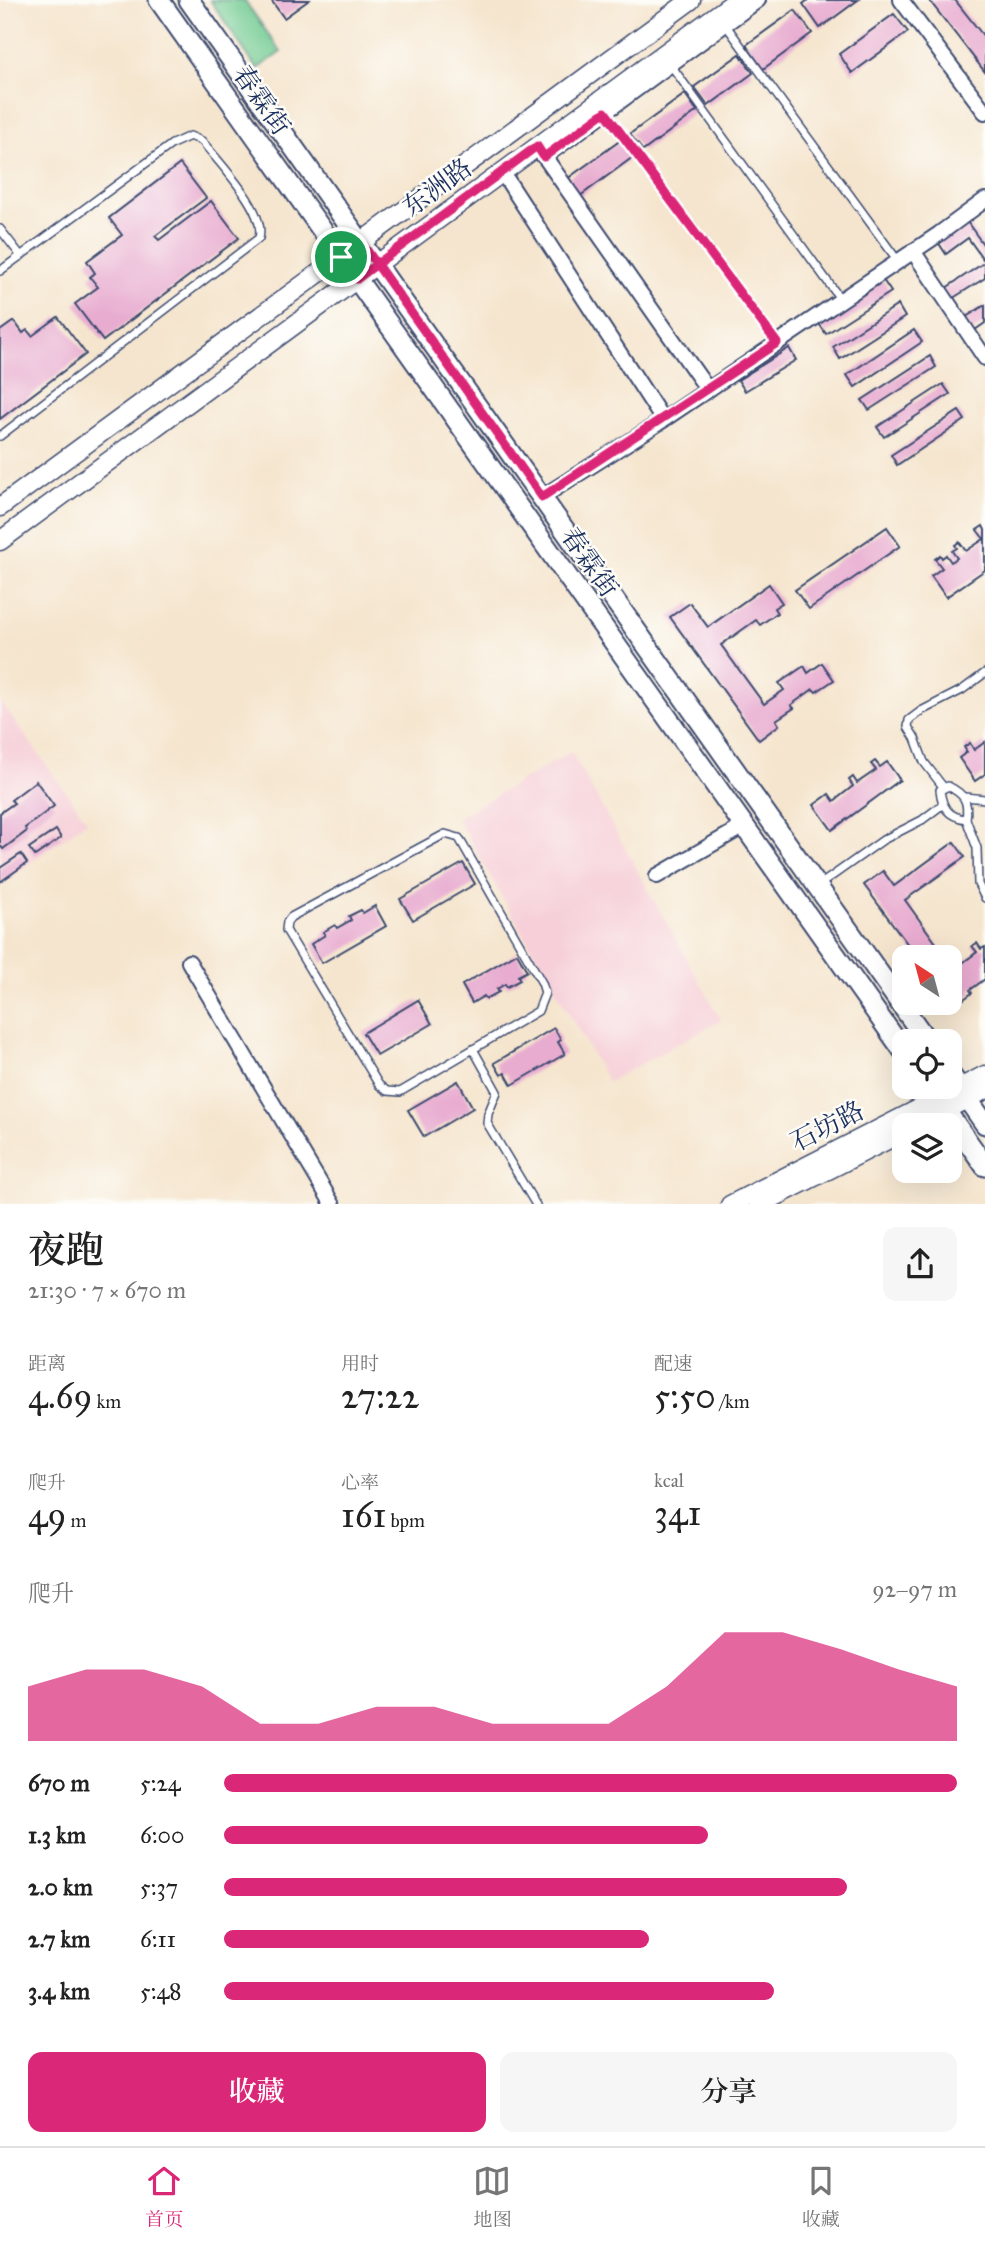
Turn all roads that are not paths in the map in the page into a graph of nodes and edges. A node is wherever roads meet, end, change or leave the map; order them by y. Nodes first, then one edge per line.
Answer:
1 (159, 0) edge
2 (189, 0) edge
3 (691, 0) edge
4 (737, 0) edge
5 (758, 0) edge
6 (901, 0) edge
7 (725, 24) junction
8 (670, 64) junction
9 (605, 112) junction
10 (985, 112) edge
11 (541, 151) junction
12 (502, 172) junction
13 (985, 200) edge
14 (0, 229) edge
15 (361, 242) junction
16 (914, 251) junction
17 (21, 256) junction
18 (341, 257) junction
19 (898, 262) junction
20 (377, 264) junction
21 (0, 271) edge
22 (357, 279) junction
23 (841, 300) junction
24 (777, 343) junction
25 (985, 358) edge
26 (708, 390) junction
27 (663, 420) junction
28 (0, 436) edge
29 (542, 497) junction
30 (0, 507) edge
31 (0, 541) edge
32 (985, 673) edge
33 (944, 788) junction
34 (965, 797) junction
35 (985, 799) edge
36 (942, 805) junction
37 (966, 819) junction
38 (744, 826) junction
39 (657, 876) dead end
40 (818, 887) junction
41 (985, 898) edge
42 (189, 962) dead end
43 (919, 1029) edge
44 (892, 1035) edge
45 (473, 1049) junction
46 (985, 1075) edge
47 (966, 1088) edge
48 (937, 1099) edge
49 (925, 1113) edge
50 (985, 1124) edge
51 (892, 1138) edge
52 (985, 1166) edge
53 (333, 1204) edge
54 (535, 1204) edge
55 (732, 1204) edge
56 (761, 1204) edge

1 - 18 main road, 春霖街
2 - 15 main road, 春霖街
3 - 15 street, 东洲路
4 - 11 street, 东洲路
5 - 7 street
6 - 10 street
7 - 8 street
7 - 19 lane
8 - 9 street
8 - 23 lane
9 - 11 street
9 - 24 lane
11 - 12 street, 东洲路
11 - 26 street
12 - 20 street, 东洲路
12 - 27 street
13 - 16 street
14 - 17 lane
15 - 18 street, 东洲路
15 - 20 main road, 春霖街
16 - 19 street
16 - 25 street
17 - 21 lane
17 - 28 lane
18 - 22 main road, 春霖街
18 - 30 street, 东洲路
19 - 23 street
20 - 22 street, 东洲路
20 - 29 main road, 春霖街
22 - 31 street, 东洲路
22 - 38 main road, 春霖街
23 - 24 street
24 - 26 street
26 - 27 street
27 - 29 street
29 - 40 main road, 春霖街
32 - 33 lane
33 - 34 lane
33 - 36 lane
34 - 35 lane
34 - 37 lane
36 - 37 lane
36 - 40 lane
37 - 41 lane
38 - 39 street
38 - 44 main road, 春霖街
40 - 43 main road, 春霖街
42 - 53 street
45 - 45 lane
45 - 54 lane
46 - 47 street, 石坊路
47 - 50 main road
48 - 49 street, 石坊路
48 - 52 main road
48 - 55 street, 石坊路
51 - 56 street, 石坊路

